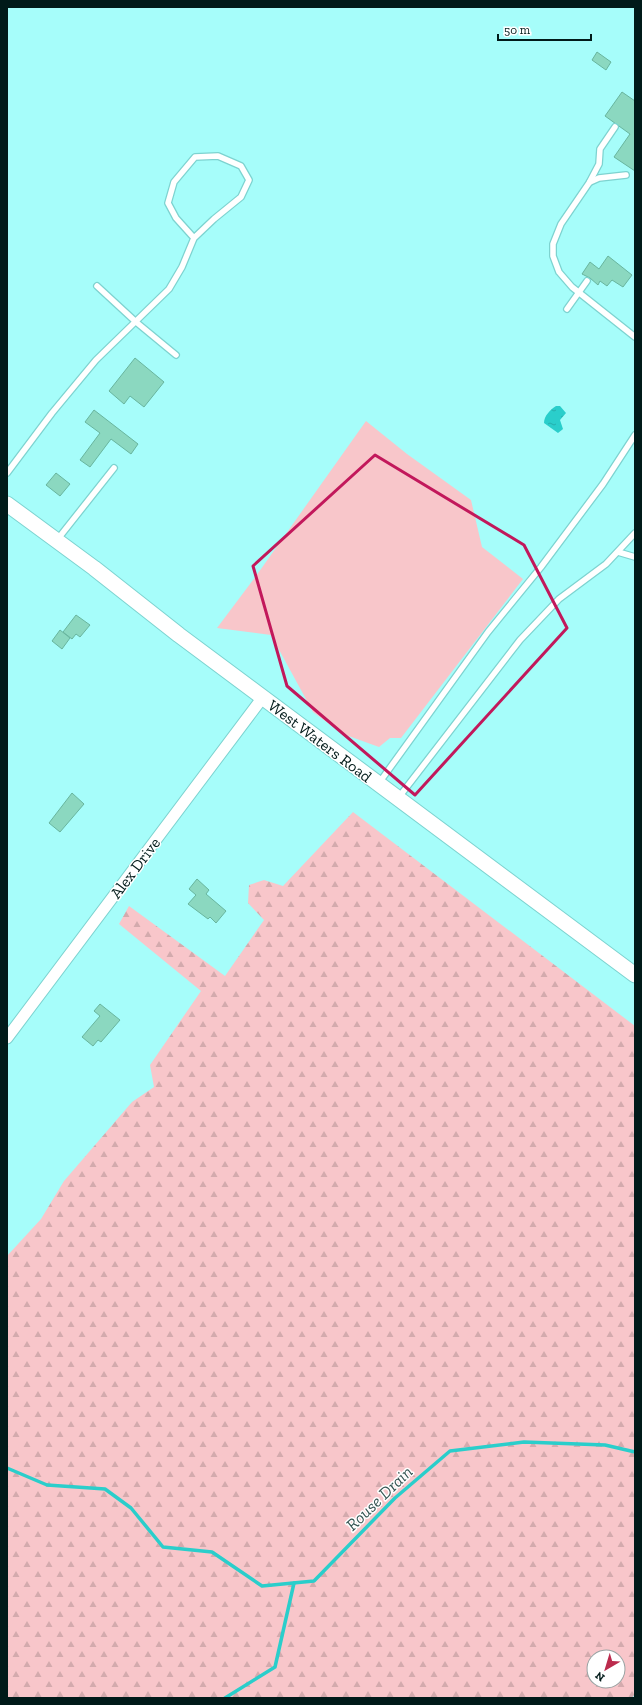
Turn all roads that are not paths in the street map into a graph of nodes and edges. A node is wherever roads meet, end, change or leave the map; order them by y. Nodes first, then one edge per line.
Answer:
1 (615, 127) dead end
2 (626, 175) dead end
3 (589, 183) junction
4 (194, 238) junction
5 (587, 281) dead end
6 (97, 286) dead end
7 (579, 293) junction
8 (567, 309) dead end
9 (136, 322) junction
10 (635, 337) edge
11 (176, 355) dead end
12 (635, 435) edge
13 (114, 468) dead end
14 (7, 473) edge
15 (7, 504) edge
16 (635, 533) edge
17 (56, 540) junction
18 (618, 552) junction
19 (634, 556) edge
20 (263, 697) junction
21 (378, 785) junction
22 (397, 799) junction
23 (635, 975) edge
24 (7, 1038) edge

1 - 3 lane
2 - 3 lane
3 - 7 lane
4 - 4 lane
4 - 9 lane
5 - 7 lane
6 - 9 lane
7 - 8 lane
7 - 10 lane
9 - 11 lane
9 - 14 lane
12 - 21 lane
13 - 17 lane
15 - 17 street, West Waters Road
16 - 18 lane
17 - 20 street, West Waters Road
18 - 19 lane
18 - 22 lane
20 - 21 street, West Waters Road
20 - 24 street, Alex Drive
21 - 22 street, West Waters Road
22 - 23 street, West Waters Road

